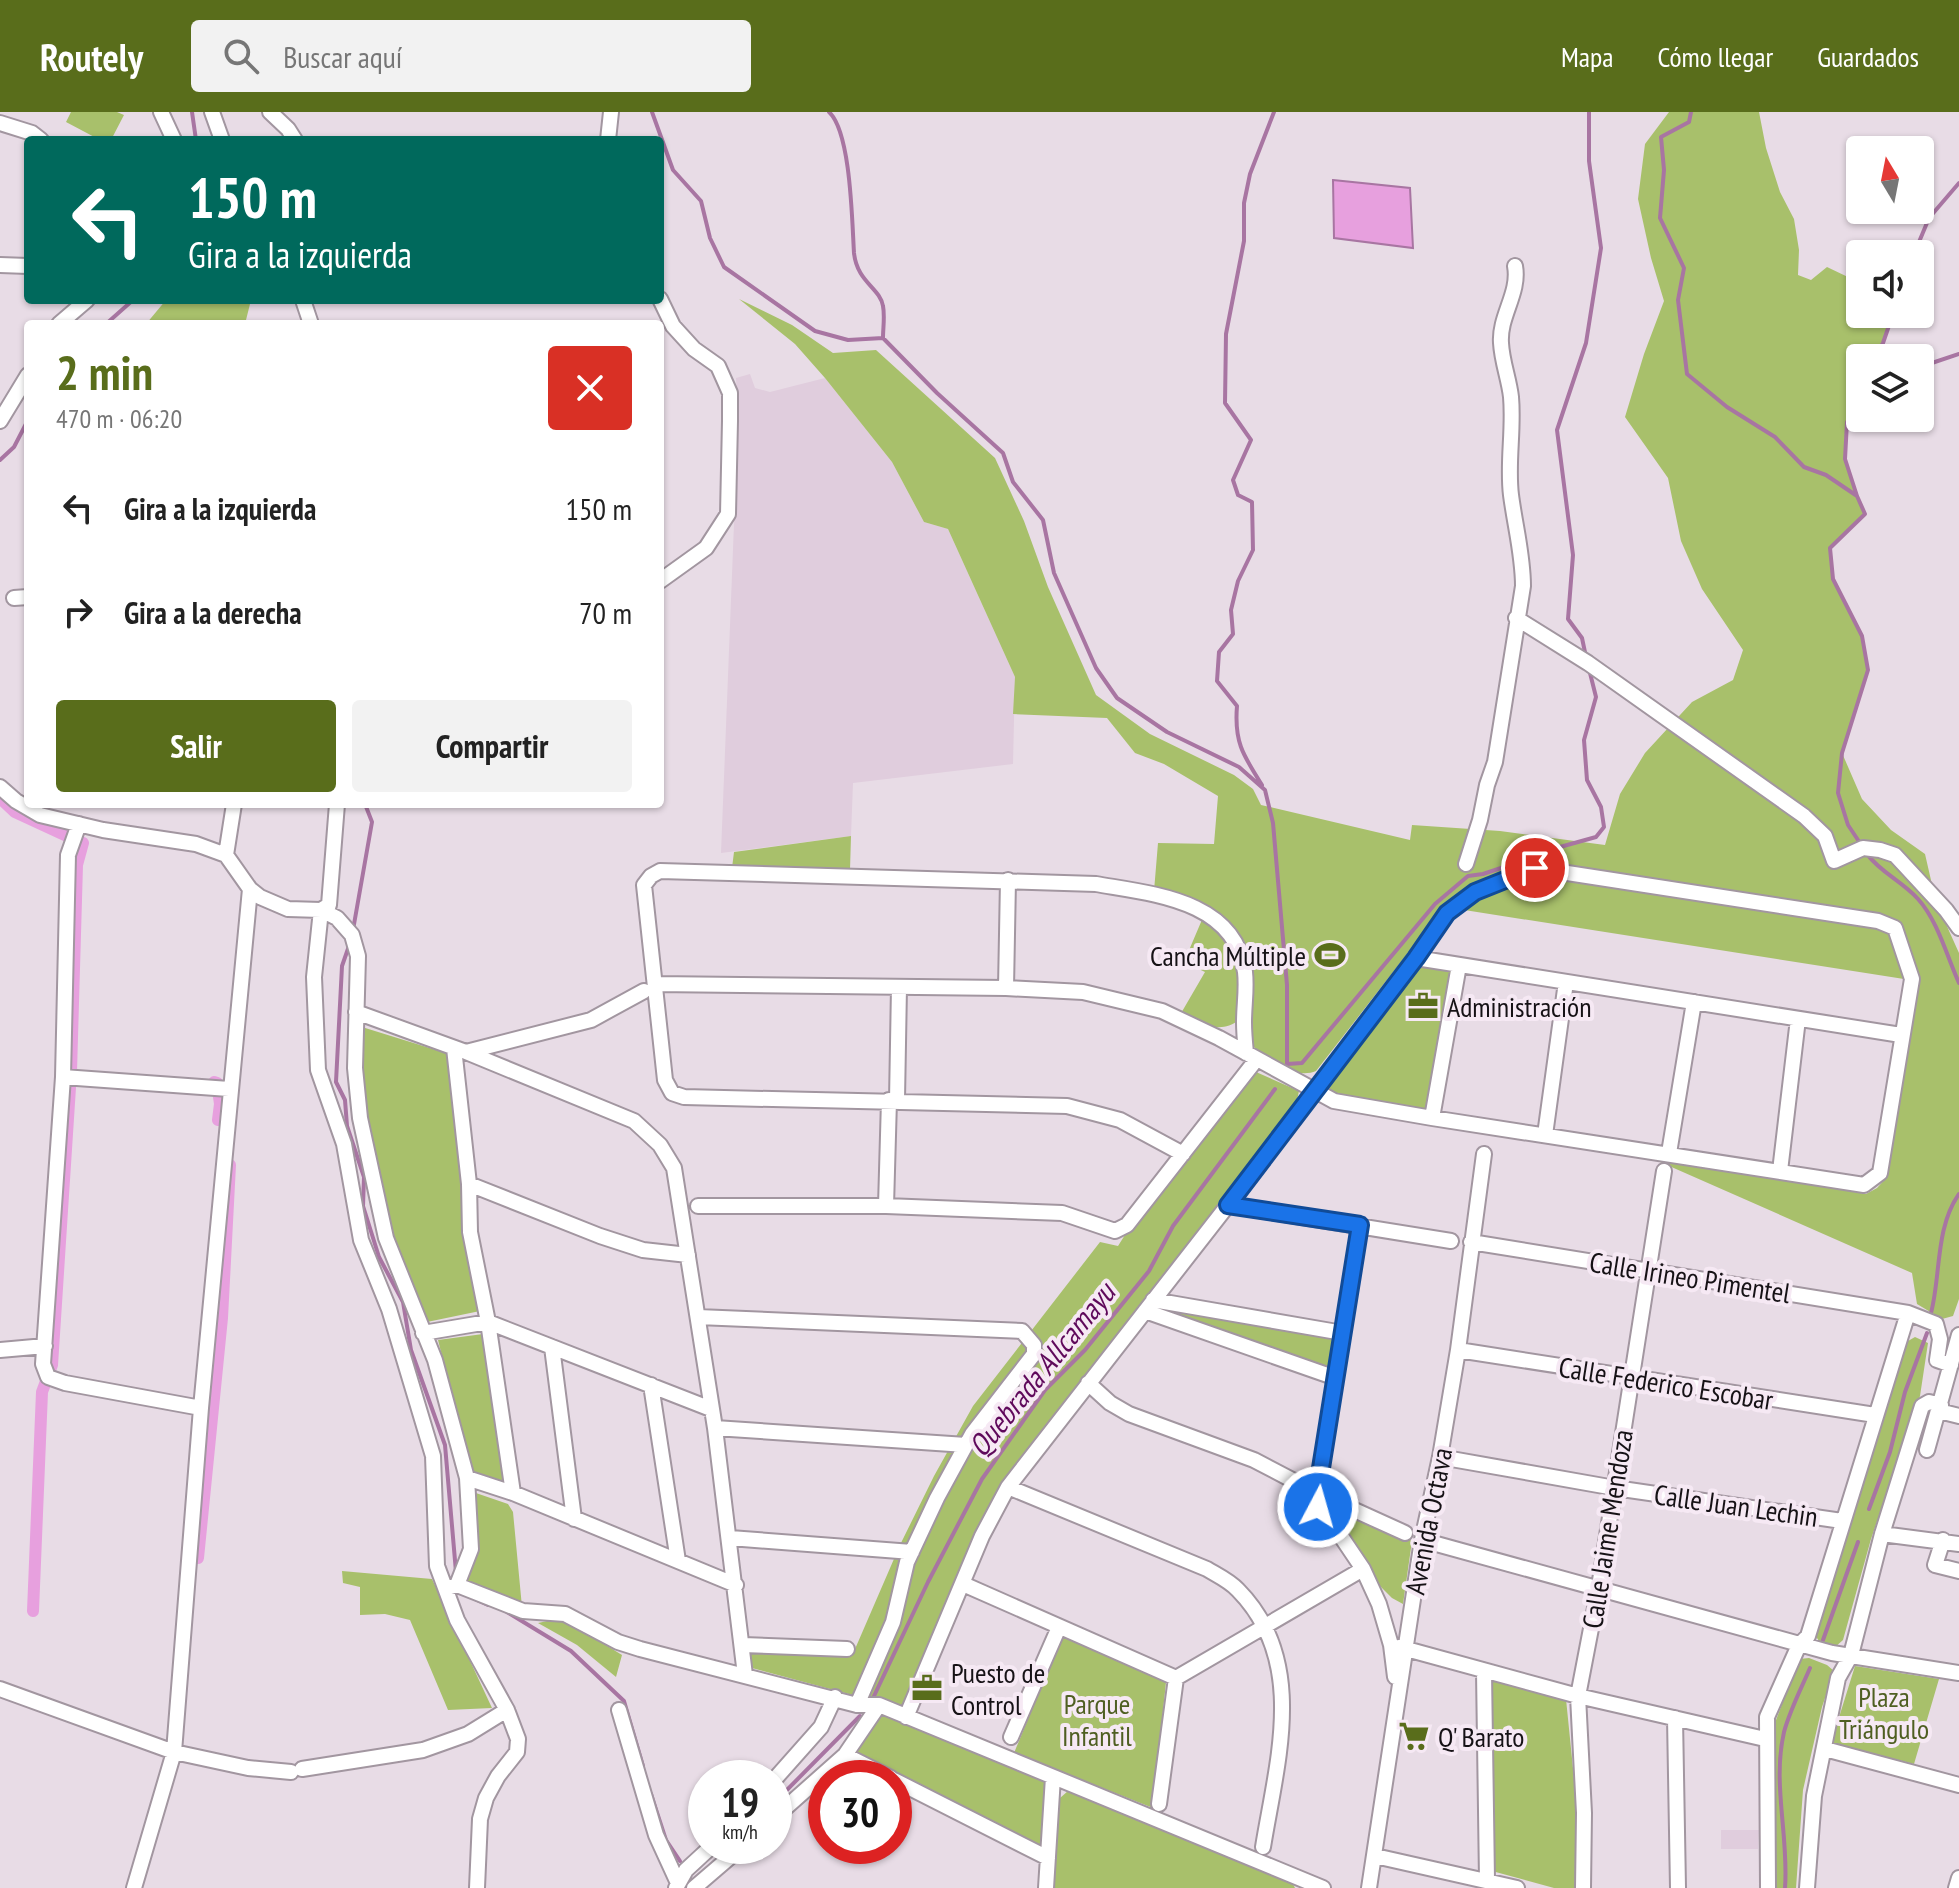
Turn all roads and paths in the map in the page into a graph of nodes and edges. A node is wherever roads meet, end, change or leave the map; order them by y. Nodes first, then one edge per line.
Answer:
1 (161, 112) edge
2 (212, 112) edge
3 (270, 112) edge
4 (611, 112) edge
5 (0, 123) edge
6 (36, 136) edge
7 (171, 136) edge
8 (221, 136) edge
9 (292, 136) edge
10 (608, 136) edge
11 (0, 265) edge
12 (24, 266) edge
13 (1515, 266) dead end
14 (82, 304) edge
15 (662, 304) edge
16 (64, 320) edge
17 (24, 382) edge
18 (0, 421) edge
19 (664, 578) edge
20 (1516, 618) junction
21 (0, 787) edge
22 (24, 806) edge
23 (28, 808) edge
24 (233, 808) edge
25 (337, 808) edge
26 (79, 824) junction
27 (226, 855) junction
28 (1466, 864) dead end
29 (1008, 880) junction
30 (250, 889) junction
31 (321, 910) junction
32 (1959, 928) edge
33 (1416, 958) junction
34 (1459, 965) junction
35 (1566, 982) junction
36 (649, 987) junction
37 (899, 987) junction
38 (1006, 988) junction
39 (1694, 1002) junction
40 (356, 1012) junction
41 (1798, 1019) junction
42 (1244, 1021) junction
43 (1213, 1035) junction
44 (1901, 1035) junction
45 (460, 1050) junction
46 (1251, 1056) junction
47 (63, 1077) junction
48 (229, 1089) junction
49 (1314, 1091) junction
50 (893, 1100) junction
51 (1432, 1118) junction
52 (1545, 1135) junction
53 (1669, 1153) junction
54 (1183, 1154) junction
55 (1484, 1154) dead end
56 (1664, 1171) dead end
57 (1780, 1171) junction
58 (469, 1184) junction
59 (1228, 1205) junction
60 (698, 1206) dead end
61 (886, 1206) junction
62 (1360, 1225) junction
63 (1451, 1241) dead end
64 (1471, 1242) junction
65 (688, 1255) junction
66 (1649, 1270) junction
67 (1149, 1305) junction
68 (1908, 1313) junction
69 (698, 1317) junction
70 (488, 1322) junction
71 (423, 1333) junction
72 (1343, 1333) junction
73 (1959, 1335) edge
74 (45, 1346) junction
75 (552, 1347) junction
76 (0, 1350) edge
77 (1458, 1350) junction
78 (1951, 1365) junction
79 (1336, 1378) junction
80 (1632, 1378) junction
81 (1088, 1383) junction
82 (651, 1385) junction
83 (201, 1408) junction
84 (1940, 1408) junction
85 (711, 1409) junction
86 (1875, 1415) junction
87 (1959, 1416) edge
88 (715, 1428) junction
89 (966, 1445) junction
90 (1927, 1450) dead end
91 (1440, 1457) junction
92 (467, 1478) junction
93 (1008, 1487) junction
94 (1615, 1488) junction
95 (513, 1493) junction
96 (1317, 1493) junction
97 (574, 1519) junction
98 (1842, 1521) junction
99 (1405, 1533) dead end
100 (1882, 1534) junction
101 (730, 1538) junction
102 (1422, 1540) junction
103 (1943, 1540) junction
104 (1959, 1544) edge
105 (912, 1552) junction
106 (678, 1561) junction
107 (1363, 1569) junction
108 (1959, 1571) edge
109 (963, 1584) junction
110 (736, 1585) junction
111 (452, 1587) junction
112 (1599, 1587) junction
113 (1379, 1604) junction
114 (1410, 1615) junction
115 (1264, 1626) junction
116 (1059, 1627) junction
117 (743, 1645) junction
118 (1799, 1645) junction
119 (1398, 1647) junction
120 (847, 1649) dead end
121 (1851, 1655) junction
122 (1484, 1672) junction
123 (1959, 1673) edge
124 (745, 1675) junction
125 (1176, 1678) junction
126 (0, 1689) edge
127 (1578, 1696) junction
128 (835, 1697) junction
129 (857, 1705) junction
130 (879, 1705) junction
131 (507, 1710) junction
132 (619, 1710) dead end
133 (906, 1717) junction
134 (1675, 1718) junction
135 (1011, 1737) dead end
136 (1765, 1739) junction
137 (1825, 1749) junction
138 (174, 1752) junction
139 (845, 1755) junction
140 (792, 1760) edge
141 (855, 1760) edge
142 (1053, 1777) junction
143 (1959, 1785) edge
144 (912, 1789) edge
145 (792, 1802) edge
146 (1159, 1804) dead end
147 (1263, 1847) dead end
148 (1375, 1856) junction
149 (1048, 1858) junction
150 (692, 1864) edge
151 (722, 1864) edge
152 (1959, 1878) edge
153 (1487, 1880) junction
154 (1307, 1884) edge
155 (677, 1885) edge
156 (134, 1888) edge
157 (477, 1888) edge
158 (694, 1888) edge
159 (1046, 1888) edge
160 (1323, 1888) edge
161 (1369, 1888) edge
162 (1517, 1888) edge
163 (1583, 1888) edge
164 (1678, 1888) edge
165 (1768, 1888) edge
166 (1807, 1888) edge
167 (1956, 1888) edge

1 - 7 street
2 - 8 street
3 - 9 street
4 - 10 street
5 - 6 street
11 - 12 street
13 - 20 street
14 - 16 street
15 - 19 street
17 - 18 street
20 - 28 street
20 - 32 street
21 - 22 street
23 - 26 street
24 - 27 street
25 - 31 street
26 - 27 street
26 - 47 street
27 - 30 street
29 - 36 street
29 - 38 street
29 - 42 street
30 - 31 street
30 - 48 street
31 - 40 street
31 - 111 street
33 - 34 street
33 - 44 street
33 - 49 street
34 - 35 street
34 - 51 street
35 - 39 street
35 - 52 street
36 - 37 street
36 - 45 street
36 - 50 street
37 - 38 street
37 - 50 street
38 - 43 street
39 - 41 street
39 - 53 street
40 - 45 street
40 - 71 street
41 - 44 street
41 - 57 street
42 - 43 street
42 - 46 street
43 - 46 street
44 - 57 street
45 - 58 street
45 - 65 street
46 - 49 street
46 - 54 street
47 - 48 street
47 - 74 street
48 - 83 street
49 - 51 street
49 - 59 street
50 - 54 street
50 - 61 street
51 - 52 street
52 - 53 street
53 - 57 street
54 - 61 street
55 - 64 street, Avenida Octava
56 - 66 street, Calle Jaime Mendoza
58 - 65 street
58 - 70 street
59 - 62 street
59 - 67 street
60 - 61 street
62 - 63 street
62 - 72 street
64 - 66 street, Calle Irineo Pimentel
64 - 77 street, Avenida Octava
65 - 69 street
66 - 68 street, Calle Irineo Pimentel
66 - 80 street, Calle Jaime Mendoza
67 - 72 street
67 - 79 street
67 - 81 street
68 - 78 street
68 - 86 street
69 - 85 street
69 - 89 street
70 - 71 street
70 - 75 street
70 - 95 street
71 - 92 street
72 - 79 street
73 - 78 street
74 - 76 street
74 - 83 street
75 - 82 street
75 - 97 street
77 - 80 street, Calle Federico Escobar
77 - 91 street, Avenida Octava
78 - 84 street
79 - 96 street
80 - 86 street, Calle Federico Escobar
80 - 94 street, Calle Jaime Mendoza
81 - 93 street
81 - 96 street
82 - 85 street
82 - 106 street
83 - 138 street
84 - 87 street
84 - 90 street
84 - 100 street
85 - 88 street
86 - 98 street
88 - 89 street
88 - 101 street
89 - 105 street
91 - 94 street, Calle Juan Lechin
91 - 102 street, Avenida Octava
92 - 95 street
92 - 111 street
93 - 109 street
93 - 115 street
94 - 98 street, Calle Juan Lechin
94 - 112 street, Calle Jaime Mendoza
95 - 97 street
96 - 99 street
96 - 107 street
97 - 106 street
98 - 118 street
100 - 103 street
100 - 121 street
101 - 105 street
101 - 110 street
102 - 112 street
102 - 114 street, Avenida Octava
103 - 104 street
103 - 108 street
105 - 129 street
106 - 110 street
107 - 113 street
107 - 115 street
109 - 116 street
109 - 133 street
110 - 117 street
111 - 124 street
111 - 131 street
112 - 118 street
112 - 127 street, Calle Jaime Mendoza
113 - 114 street
113 - 119 street
114 - 119 street, Avenida Octava
115 - 125 street
115 - 147 street
116 - 125 street
116 - 135 street
117 - 120 street
117 - 124 street
118 - 121 street
118 - 136 street
119 - 122 street
119 - 148 street, Avenida Octava
121 - 123 street
121 - 137 street
122 - 127 street
122 - 153 street
124 - 128 street
125 - 146 street
126 - 138 street
127 - 134 street
127 - 163 street, Calle Jaime Mendoza
128 - 129 street
128 - 140 street
129 - 130 street
130 - 133 street
130 - 139 street
131 - 138 street
131 - 157 street
132 - 155 street
133 - 142 street
134 - 136 street
134 - 164 street
136 - 165 street
137 - 143 street
137 - 166 street
138 - 156 street
139 - 141 street
139 - 145 street
142 - 149 street
142 - 154 street
144 - 149 street
148 - 153 street
148 - 161 street, Avenida Octava
149 - 159 street
150 - 155 street
151 - 158 street
152 - 167 street
153 - 162 street
154 - 160 street

